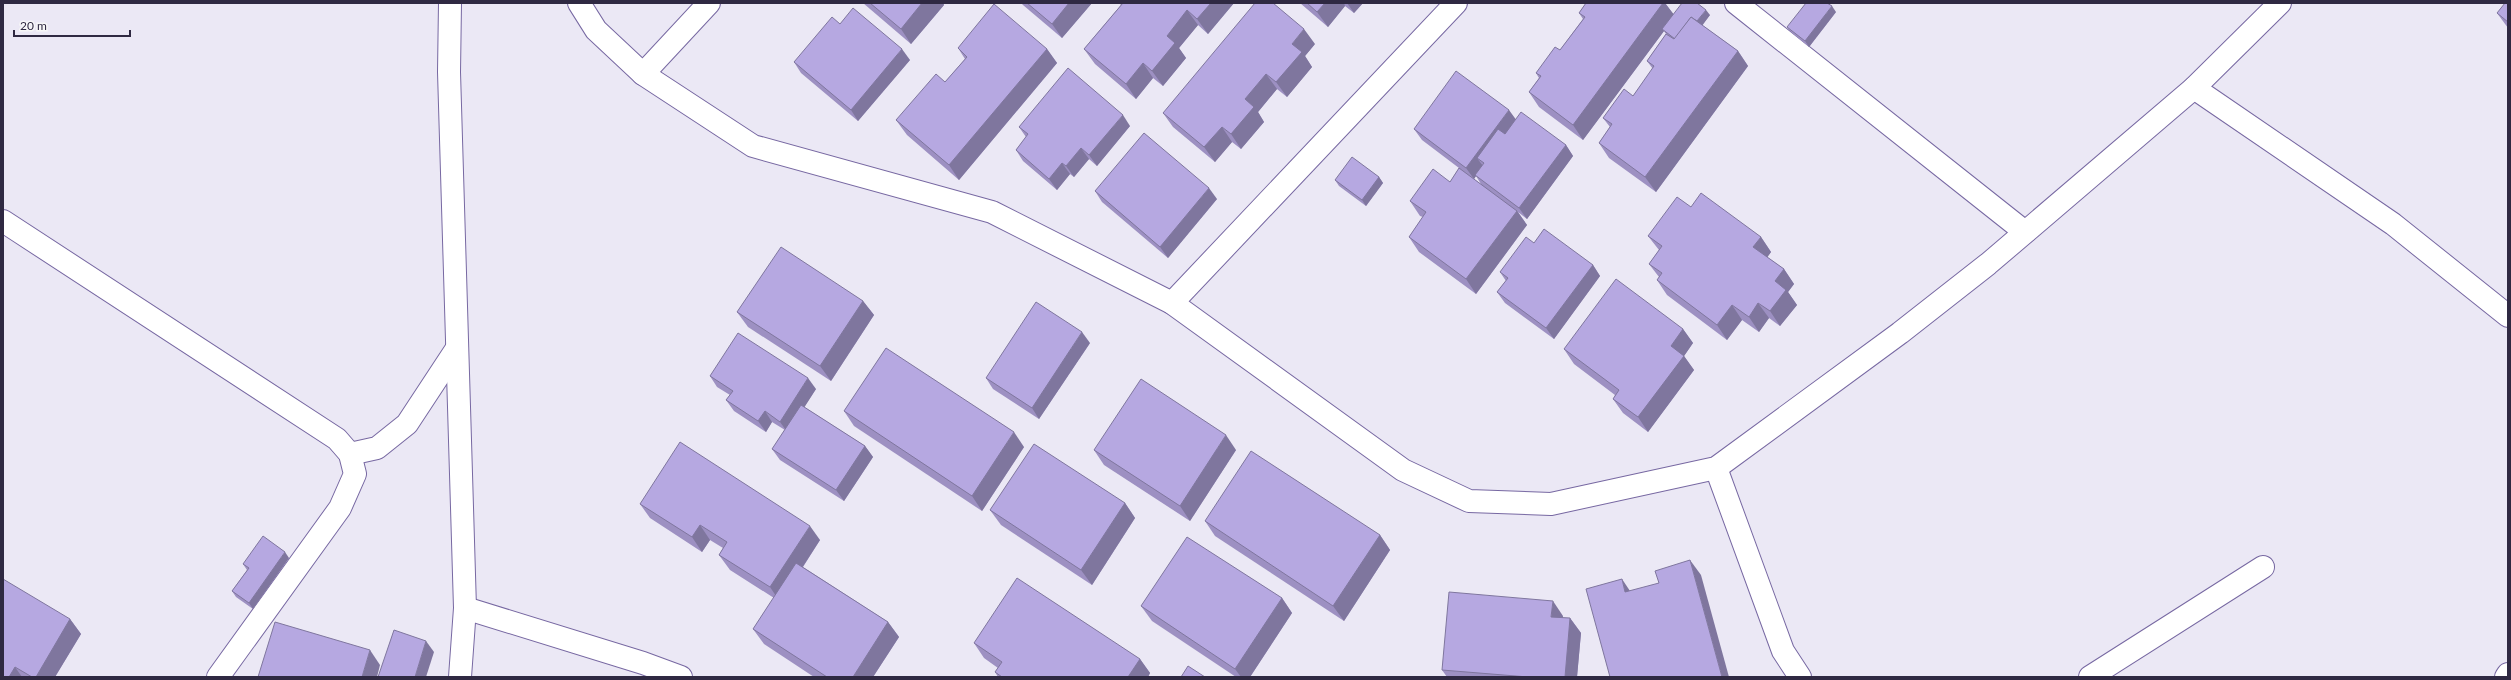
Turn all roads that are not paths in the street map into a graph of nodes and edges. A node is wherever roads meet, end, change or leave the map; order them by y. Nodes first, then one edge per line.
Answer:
1 (450, 3) edge
2 (579, 3) edge
3 (708, 3) edge
4 (1456, 3) edge
5 (1736, 3) edge
6 (2280, 3) edge
7 (643, 74) junction
8 (2194, 88) junction
9 (3, 221) edge
10 (2025, 232) junction
11 (1172, 303) junction
12 (2508, 316) edge
13 (457, 348) junction
14 (350, 454) junction
15 (1716, 468) junction
16 (2263, 567) dead end
17 (465, 608) junction
18 (643, 670) edge
19 (2508, 674) edge
20 (218, 677) edge
21 (460, 677) edge
22 (681, 677) edge
23 (1800, 677) edge
24 (2090, 677) edge
25 (2506, 677) edge

1 - 13 street
2 - 7 street
3 - 7 street
4 - 11 street
5 - 10 street
6 - 8 street
7 - 11 street
8 - 10 street
8 - 12 street
9 - 14 street
10 - 15 street
11 - 15 street
13 - 14 street
13 - 17 street
14 - 20 street
15 - 23 street
16 - 24 street
17 - 18 street
17 - 21 street
18 - 22 street
19 - 25 street

